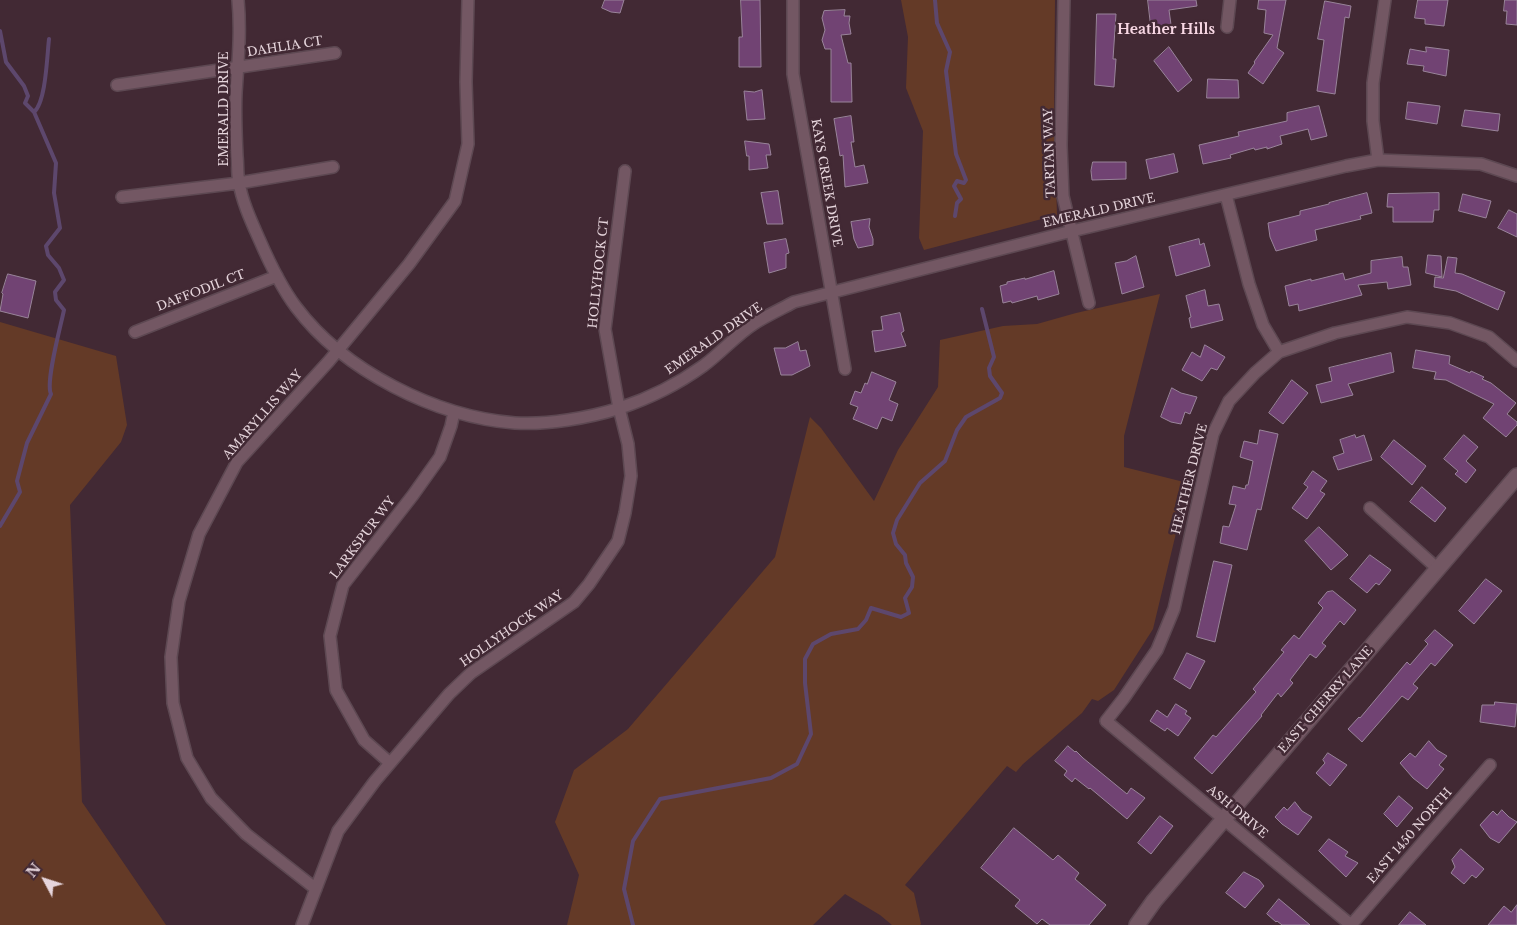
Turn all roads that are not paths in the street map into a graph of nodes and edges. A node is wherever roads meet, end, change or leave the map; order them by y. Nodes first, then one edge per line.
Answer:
1 (238, 0) edge
2 (468, 0) edge
3 (793, 0) edge
4 (1064, 0) edge
5 (1230, 0) edge
6 (1385, 0) edge
7 (1227, 27) dead end
8 (335, 53) dead end
9 (239, 68) junction
10 (117, 85) dead end
11 (1378, 160) junction
12 (333, 167) dead end
13 (625, 171) dead end
14 (1517, 176) edge
15 (239, 183) junction
16 (1226, 195) junction
17 (122, 197) dead end
18 (1072, 231) junction
19 (277, 276) junction
20 (831, 293) junction
21 (1089, 302) dead end
22 (135, 332) dead end
23 (338, 350) junction
24 (1279, 352) junction
25 (1517, 361) edge
26 (845, 369) dead end
27 (619, 408) junction
28 (454, 412) junction
29 (1517, 476) edge
30 (1370, 508) dead end
31 (1438, 569) junction
32 (1106, 720) joint
33 (390, 763) junction
34 (1490, 765) dead end
35 (1224, 819) junction
36 (316, 889) junction
37 (302, 925) edge
38 (1137, 925) edge
39 (1351, 925) edge

1 - 9 street, EMERALD DRIVE
2 - 23 street, AMARYLLIS WAY
3 - 20 street, KAYS CREEK DRIVE
4 - 18 street, TARTAN WAY
5 - 7 street
6 - 11 street
8 - 9 street, DAHLIA CT
9 - 10 street, DAHLIA CT
9 - 15 street, EMERALD DRIVE
11 - 14 street, EMERALD DRIVE
11 - 16 street, EMERALD DRIVE
12 - 15 street
13 - 27 street, HOLLYHOCK CT
15 - 17 street
15 - 19 street, EMERALD DRIVE
16 - 18 street, EMERALD DRIVE
16 - 24 street
18 - 20 street, EMERALD DRIVE
18 - 21 street, TARTAN WAY
19 - 22 street, DAFFODIL CT
19 - 23 street, EMERALD DRIVE
20 - 26 street, KAYS CREEK DRIVE
20 - 27 street, EMERALD DRIVE
23 - 28 street, EMERALD DRIVE
23 - 36 street, AMARYLLIS WAY
24 - 25 street, HEATHER DRIVE
24 - 32 street, HEATHER DRIVE
27 - 28 street, EMERALD DRIVE
27 - 33 street, HOLLYHOCK WAY
28 - 33 street, LARKSPUR WY
29 - 31 street, EAST CHERRY LANE
30 - 31 street
31 - 35 street, EAST CHERRY LANE
32 - 35 street, ASH DRIVE
33 - 36 street, HOLLYHOCK WAY
34 - 39 street, EAST 1450 NORTH
35 - 38 street, EAST CHERRY LANE
35 - 39 street, ASH DRIVE
36 - 37 street, HOLLYHOCK WAY

